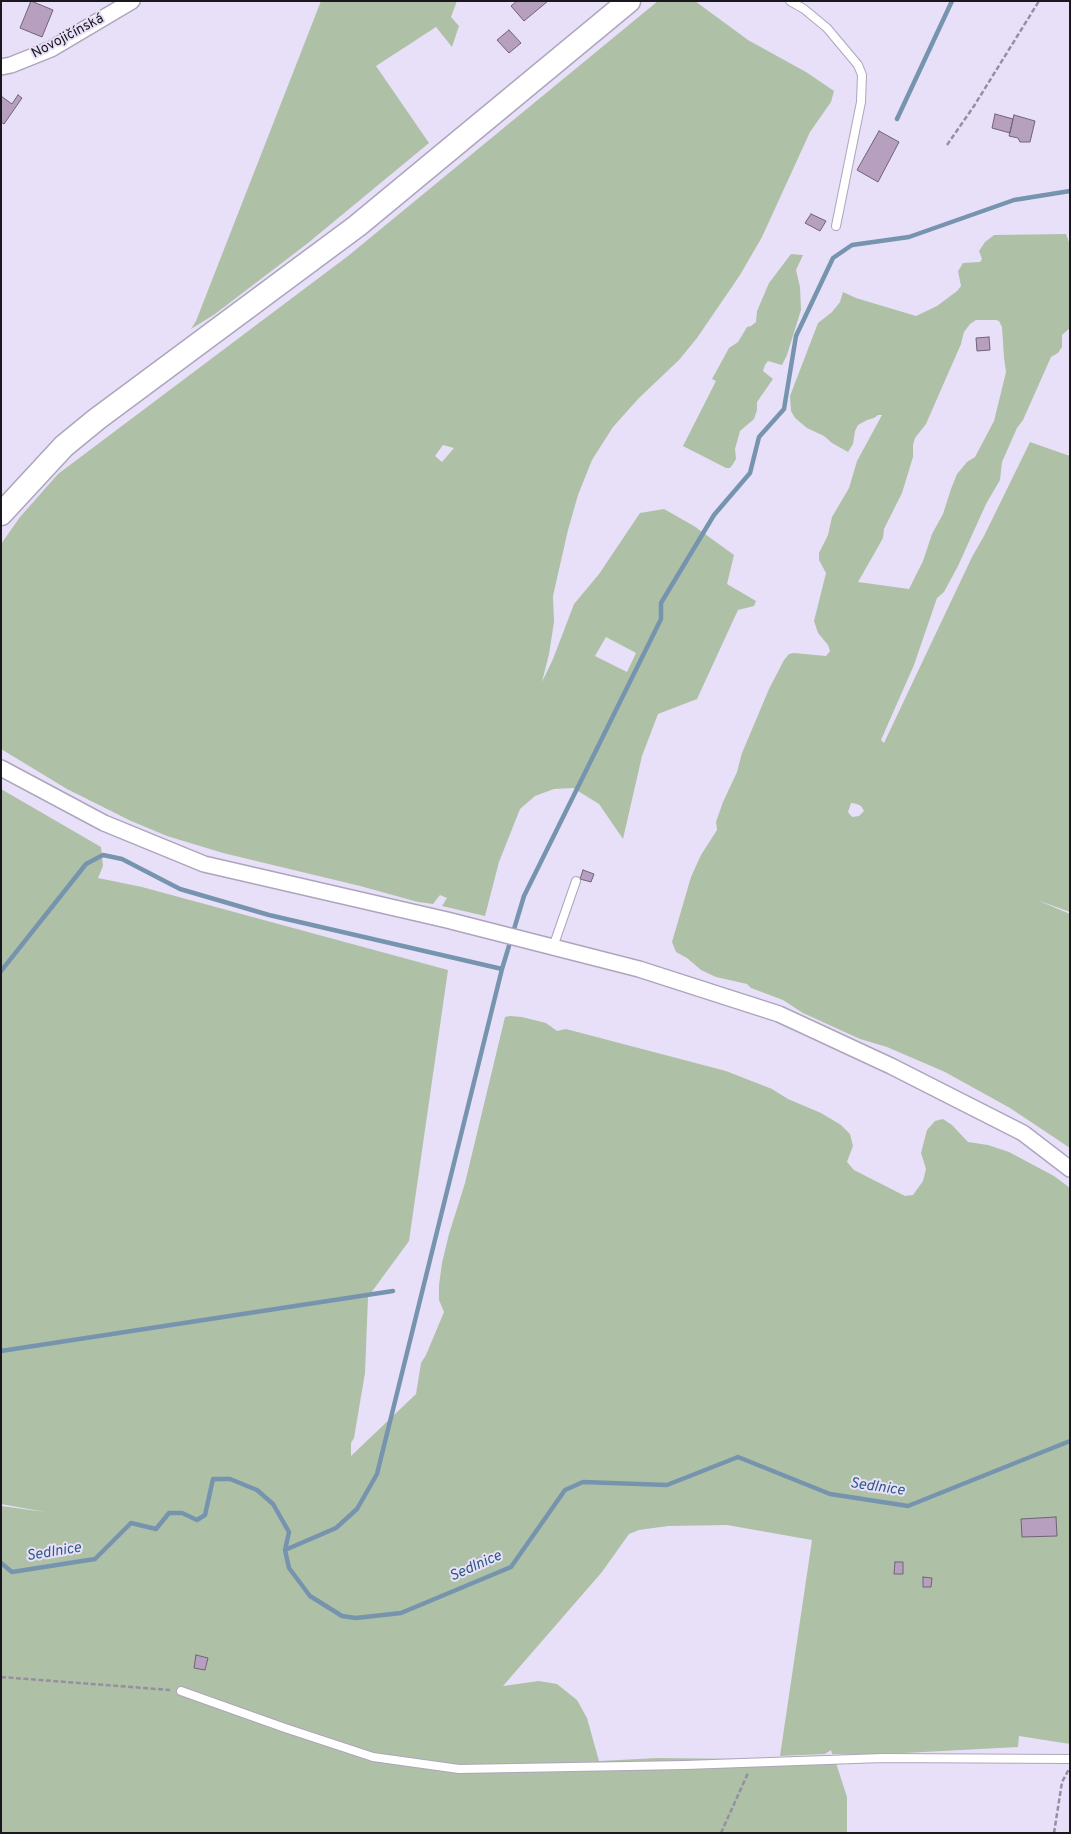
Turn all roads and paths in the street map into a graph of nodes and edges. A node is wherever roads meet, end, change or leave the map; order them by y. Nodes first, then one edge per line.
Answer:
1 (132, 1) edge
2 (629, 1) edge
3 (790, 1) edge
4 (1039, 1) edge
5 (1, 67) edge
6 (947, 145) dead end
7 (836, 226) dead end
8 (1, 514) edge
9 (1, 768) edge
10 (576, 881) dead end
11 (553, 947) junction
12 (1070, 1169) edge
13 (1, 1677) edge
14 (181, 1691) joint
15 (1070, 1759) edge
16 (753, 1762) junction
17 (1070, 1768) edge
18 (721, 1833) edge
19 (1054, 1833) edge

1 - 5 street, Novojičínská
2 - 8 street
3 - 7 lane
4 - 6 path
9 - 11 street
10 - 11 lane
11 - 12 street
13 - 14 path
14 - 16 lane
15 - 16 lane
16 - 18 path
17 - 19 path

